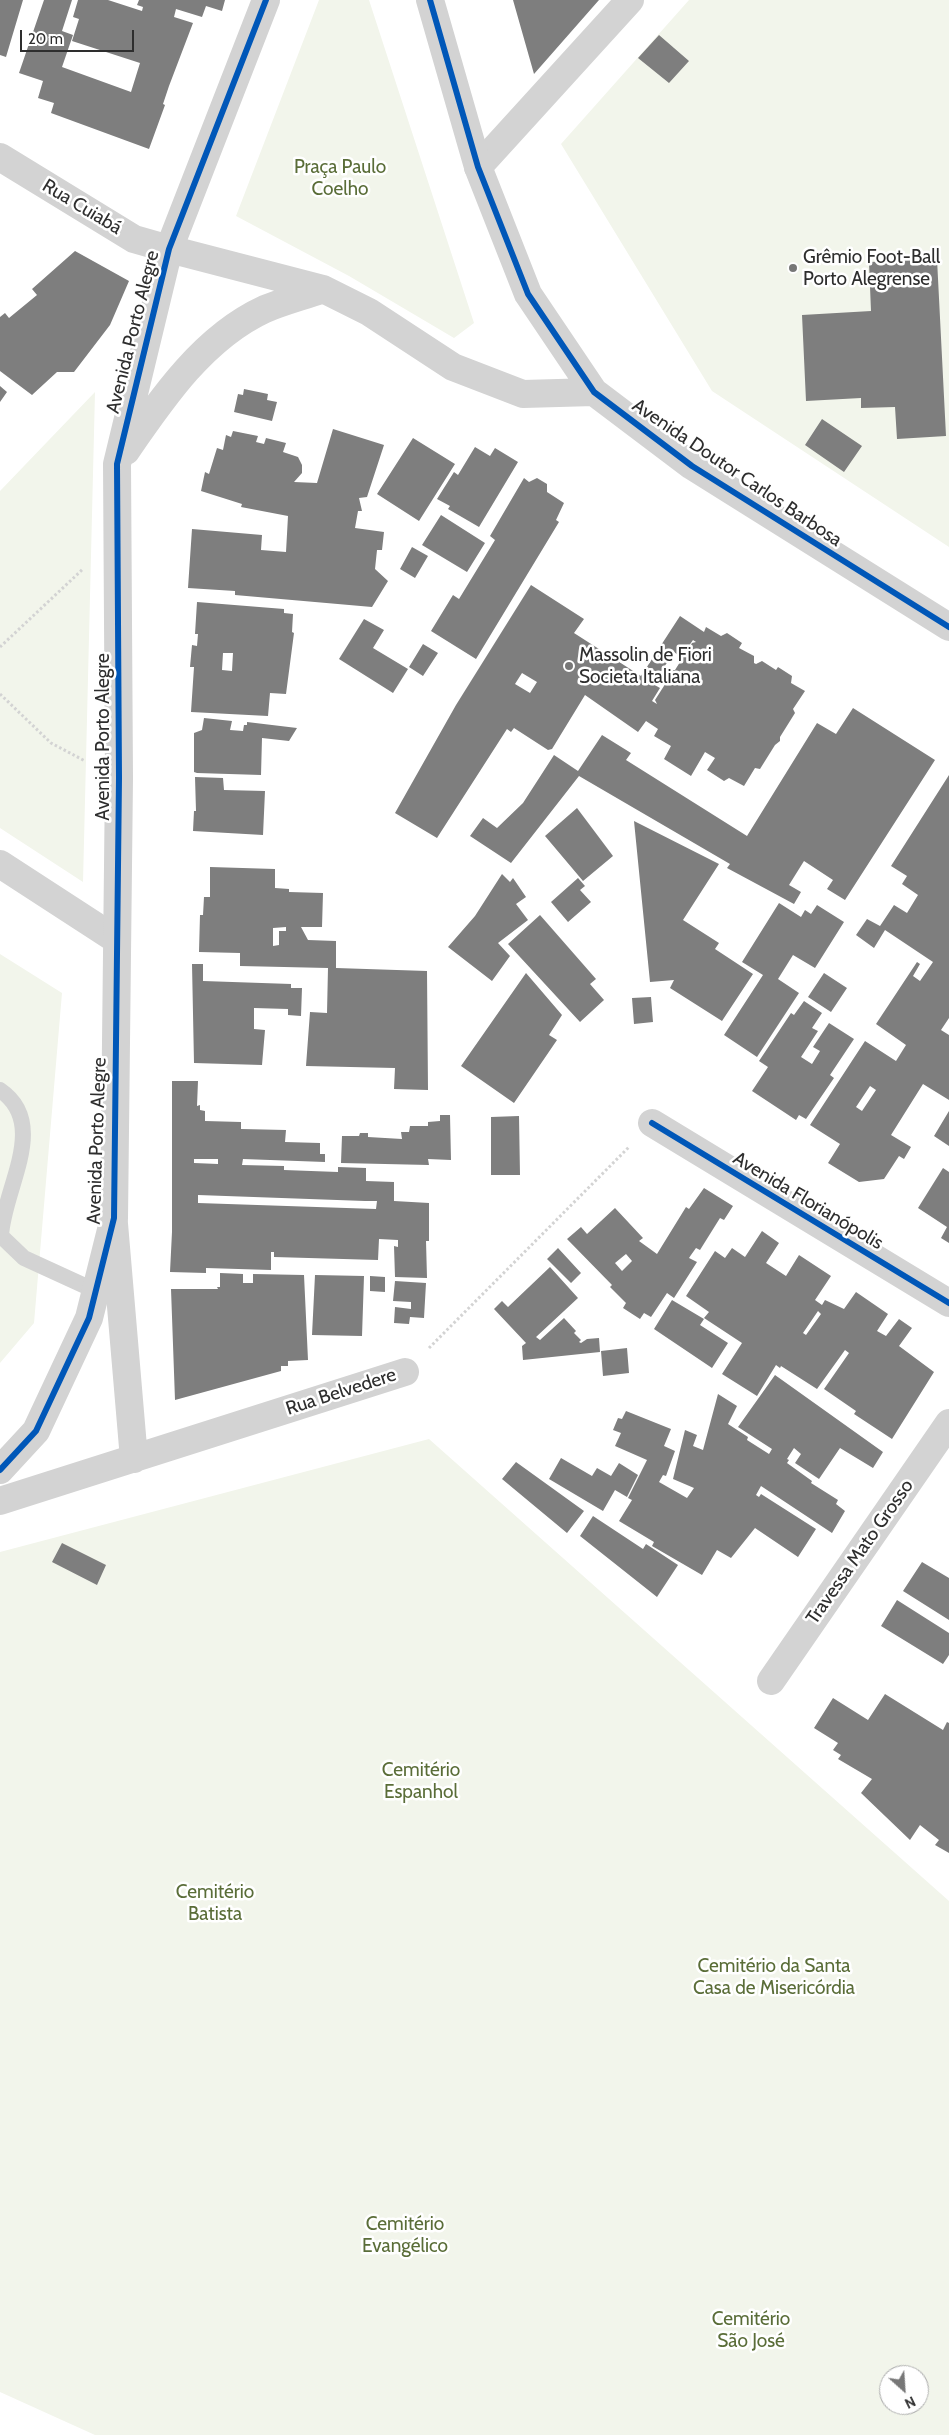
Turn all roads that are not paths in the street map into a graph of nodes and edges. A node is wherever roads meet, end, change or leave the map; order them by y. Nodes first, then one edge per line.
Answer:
1 (266, 0) edge
2 (430, 0) edge
3 (630, 0) edge
4 (0, 157) edge
5 (478, 167) junction
6 (169, 248) junction
7 (323, 289) junction
8 (594, 392) junction
9 (117, 464) junction
10 (949, 628) edge
11 (0, 864) edge
12 (117, 940) junction
13 (0, 1090) edge
14 (652, 1123) road end
15 (114, 1218) junction
16 (96, 1291) junction
17 (949, 1304) edge
18 (405, 1372) road end
19 (949, 1423) edge
20 (134, 1459) junction
21 (0, 1470) edge
22 (0, 1500) edge
23 (771, 1681) dead end

1 - 6 street, Avenida Porto Alegre
2 - 5 street, Avenida Doutor Carlos Barbosa
3 - 5 street
4 - 6 street, Rua Cuiabá
5 - 8 street, Avenida Doutor Carlos Barbosa
6 - 7 street
6 - 9 street, Avenida Porto Alegre
7 - 8 street
7 - 9 street, Avenida Porto Alegre
8 - 10 street, Avenida Doutor Carlos Barbosa
9 - 12 street, Avenida Porto Alegre
11 - 12 street
12 - 15 street, Avenida Porto Alegre
13 - 16 lane
14 - 17 street, Avenida Florianópolis
15 - 16 street, Avenida Porto Alegre
15 - 20 street, Avenida Porto Alegre
16 - 21 street, Avenida Porto Alegre
18 - 20 street, Rua Belvedere
19 - 23 street, Travessa Mato Grosso
20 - 22 street, Rua Belvedere

